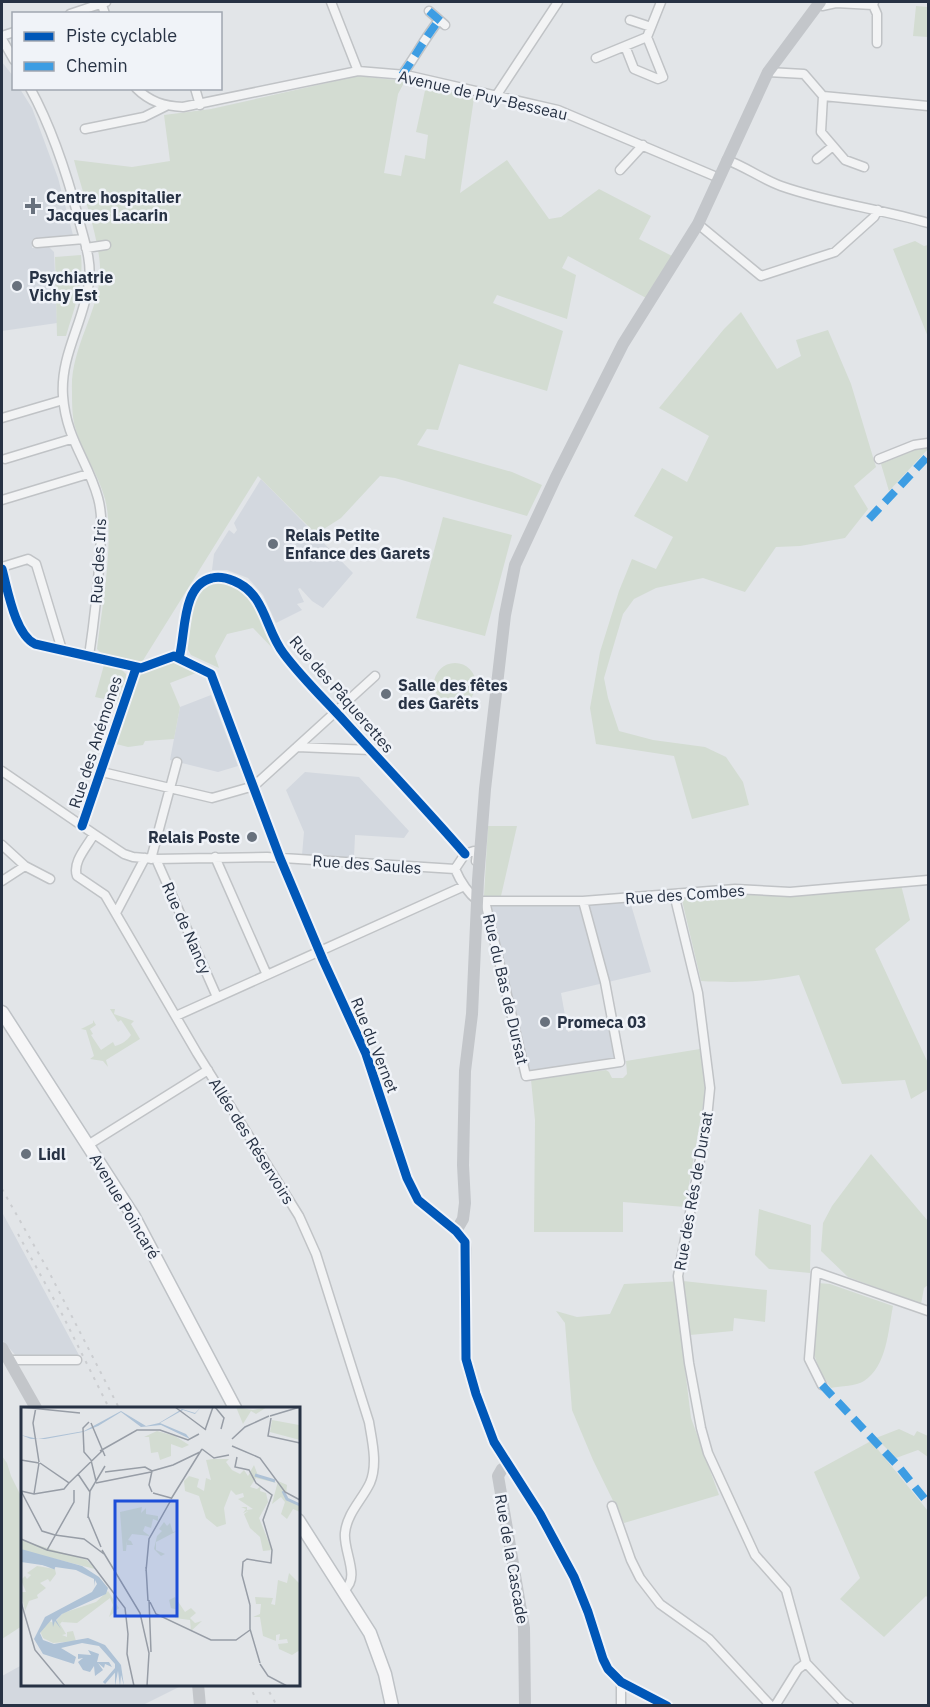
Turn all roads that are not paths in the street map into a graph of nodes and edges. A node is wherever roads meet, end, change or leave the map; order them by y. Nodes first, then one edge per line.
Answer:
1 (103, 2) edge
2 (331, 2) edge
3 (558, 2) edge
4 (661, 2) edge
5 (828, 3) edge
6 (874, 3) edge
7 (429, 11) dead end
8 (76, 12) edge
9 (630, 20) dead end
10 (651, 27) junction
11 (647, 37) junction
12 (2, 38) edge
13 (877, 43) dead end
14 (626, 46) junction
15 (12, 56) edge
16 (596, 58) dead end
17 (358, 71) junction
18 (768, 72) junction
19 (402, 75) junction
20 (31, 90) edge
21 (138, 90) edge
22 (196, 90) edge
23 (496, 96) junction
24 (823, 96) junction
25 (200, 105) junction
26 (166, 106) junction
27 (928, 106) edge
28 (85, 129) dead end
29 (643, 145) junction
30 (833, 146) junction
31 (728, 159) junction
32 (817, 159) dead end
33 (864, 167) dead end
34 (620, 170) dead end
35 (719, 178) junction
36 (878, 210) junction
37 (928, 223) edge
38 (698, 224) junction
39 (36, 243) dead end
40 (85, 243) junction
41 (106, 245) dead end
42 (63, 400) junction
43 (2, 418) edge
44 (71, 439) junction
45 (928, 443) edge
46 (5, 459) dead end
47 (879, 459) dead end
48 (88, 474) junction
49 (2, 500) edge
50 (2, 568) edge
51 (62, 650) junction
52 (89, 656) junction
53 (179, 658) junction
54 (136, 668) junction
55 (375, 675) dead end
56 (335, 711) junction
57 (297, 747) junction
58 (371, 750) junction
59 (177, 762) dead end
60 (2, 771) edge
61 (102, 772) junction
62 (254, 786) junction
63 (170, 788) junction
64 (485, 789) junction
65 (82, 826) junction
66 (94, 834) junction
67 (2, 845) edge
68 (470, 852) junction
69 (215, 857) junction
70 (280, 858) junction
71 (151, 859) junction
72 (25, 866) junction
73 (454, 869) junction
74 (50, 879) dead end
75 (928, 880) edge
76 (2, 881) edge
77 (473, 892) junction
78 (674, 894) junction
79 (583, 901) junction
80 (116, 913) junction
81 (319, 952) junction
82 (267, 975) junction
83 (217, 997) junction
84 (2, 1011) edge
85 (176, 1016) junction
86 (208, 1070) junction
87 (88, 1145) junction
88 (456, 1231) junction
89 (928, 1311) edge
90 (2, 1348) edge
91 (9, 1360) junction
92 (77, 1360) dead end
93 (822, 1385) dead end
94 (35, 1407) edge
95 (234, 1407) edge
96 (508, 1466) junction
97 (516, 1478) junction
98 (500, 1491) junction
99 (612, 1506) dead end
100 (300, 1523) edge
101 (344, 1590) junction
102 (806, 1663) junction
103 (621, 1682) junction
104 (198, 1686) edge
105 (200, 1706) edge
106 (392, 1706) edge
107 (525, 1706) edge
108 (621, 1706) edge
109 (667, 1706) edge
110 (773, 1706) edge
111 (849, 1706) edge

1 - 8 street
2 - 17 street
3 - 23 street
4 - 10 street
5 - 6 street
5 - 18 main road
6 - 13 street
7 - 19 street
9 - 10 street
10 - 11 street
11 - 14 street
11 - 14 street
12 - 15 street
14 - 16 street
17 - 19 street, Avenue de Puy-Besseau
17 - 25 street, Avenue de Puy-Besseau
18 - 24 street
18 - 31 main road
19 - 23 street, Avenue de Puy-Besseau
20 - 40 street, Rue des Iris
21 - 26 street
22 - 25 street
23 - 29 street, Avenue de Puy-Besseau
24 - 27 street
24 - 30 street
25 - 26 street, Avenue de Puy-Besseau
26 - 28 street
29 - 34 street
29 - 35 street, Avenue de Puy-Besseau
30 - 32 street
30 - 33 street
31 - 35 main road
31 - 36 street
35 - 38 main road
36 - 37 street
36 - 38 street
38 - 64 main road
39 - 40 street
40 - 41 street
40 - 42 street, Rue des Iris
42 - 43 street
42 - 44 street, Rue des Iris
44 - 46 street
44 - 48 street, Rue des Iris
45 - 47 street
48 - 49 street
48 - 52 street, Rue des Iris
50 - 51 street
50 - 51 street
51 - 52 street
52 - 54 street
53 - 54 street
53 - 56 street, Rue des Pâquerettes
53 - 62 street, Rue du Vernet
54 - 61 street, Rue des Anémones
55 - 56 street
56 - 57 street
56 - 58 street, Rue des Pâquerettes
57 - 58 street
57 - 62 street
58 - 68 street, Rue des Pâquerettes
59 - 63 street
60 - 65 street
61 - 63 street
61 - 65 street, Rue des Anémones
62 - 63 street
62 - 70 street, Rue du Vernet
63 - 71 street
64 - 68 main road
64 - 77 main road
65 - 66 street
66 - 71 street
66 - 80 street, Allée des Réservoirs
67 - 72 street
68 - 73 street
68 - 77 main road
69 - 70 street
69 - 71 street
69 - 82 street
70 - 73 street, Rue des Saules
70 - 81 street, Rue du Vernet
71 - 80 street
71 - 83 street, Rue de Nancy
72 - 74 street
72 - 76 street
73 - 77 street, Rue du Bas de Dursat
75 - 78 street, Rue des Combes
77 - 79 street, Rue des Combes
77 - 79 street, Rue du Bas de Dursat
77 - 81 street
77 - 88 main road
78 - 79 street, Rue des Combes
78 - 102 street, Rue des Rés de Dursat
80 - 85 street, Allée des Réservoirs
81 - 82 street
81 - 88 street, Rue du Vernet
82 - 83 street
83 - 85 street
84 - 87 main road, Avenue Poincaré
85 - 86 street, Allée des Réservoirs
86 - 87 street
86 - 101 street, Allée des Réservoirs
87 - 95 main road, Avenue Poincaré
88 - 96 main road
89 - 93 street
90 - 91 main road
91 - 92 street
91 - 94 main road
96 - 97 main road
96 - 98 main road, Rue de la Cascade
97 - 98 main road
97 - 103 main road
98 - 107 main road, Rue de la Cascade
99 - 110 street
100 - 101 main road
101 - 106 main road
102 - 110 street
102 - 111 street
103 - 108 street
103 - 109 main road
104 - 105 main road

